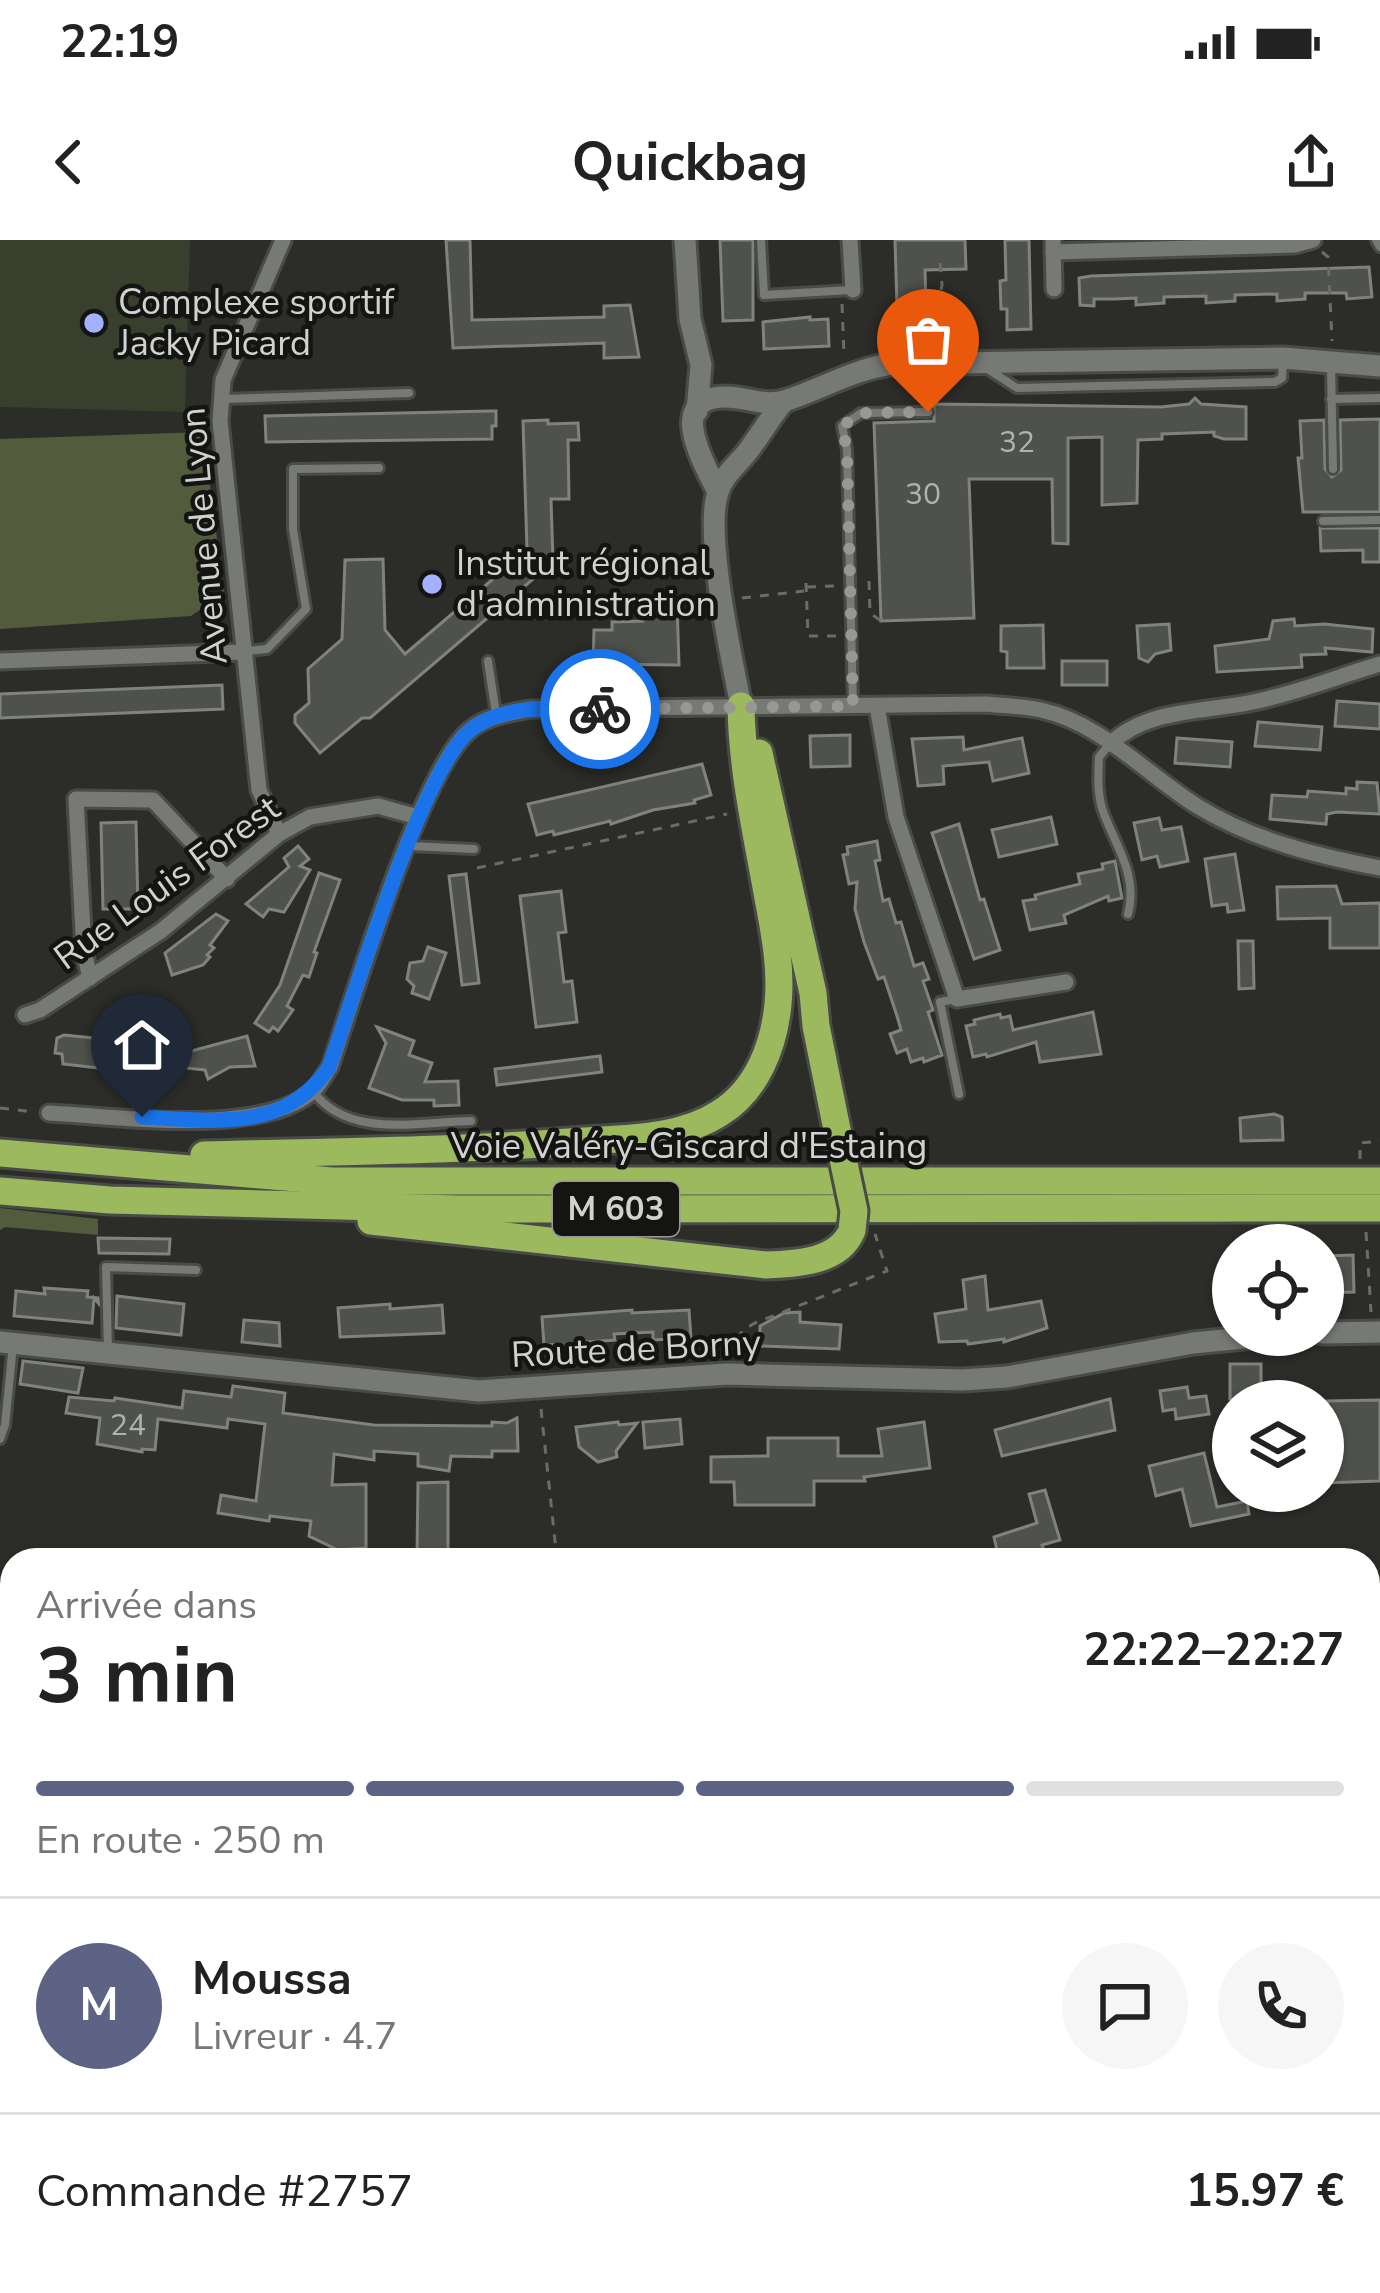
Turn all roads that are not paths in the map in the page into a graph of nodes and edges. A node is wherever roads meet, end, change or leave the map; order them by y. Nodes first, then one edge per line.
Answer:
1 (284, 240) edge
2 (685, 240) edge
3 (761, 240) edge
4 (850, 240) edge
5 (1312, 241) edge
6 (1053, 246) edge
7 (1054, 289) dead end
8 (847, 290) joint
9 (1331, 356) junction
10 (701, 365) junction
11 (1380, 366) edge
12 (409, 394) dead end
13 (1380, 398) edge
14 (221, 399) junction
15 (1331, 399) junction
16 (736, 400) junction
17 (783, 402) junction
18 (697, 411) junction
19 (928, 412) dead end
20 (757, 433) junction
21 (702, 454) junction
22 (738, 459) junction
23 (379, 468) dead end
24 (1334, 469) dead end
25 (718, 492) junction
26 (1380, 520) edge
27 (1323, 521) dead end
28 (242, 652) junction
29 (0, 661) edge
30 (488, 661) dead end
31 (1380, 664) edge
32 (741, 706) junction
33 (853, 706) junction
34 (877, 706) junction
35 (496, 716) junction
36 (1110, 744) junction
37 (418, 817) junction
38 (279, 834) junction
39 (408, 846) junction
40 (474, 849) dead end
41 (1380, 868) edge
42 (227, 879) junction
43 (1128, 914) dead end
44 (90, 978) junction
45 (1066, 982) dead end
46 (957, 999) junction
47 (25, 1015) dead end
48 (313, 1091) junction
49 (959, 1094) dead end
50 (49, 1113) road end
51 (471, 1121) dead end
52 (0, 1153) edge
53 (66, 1160) junction
54 (1370, 1171) edge
55 (0, 1191) edge
56 (260, 1205) junction
57 (1373, 1219) edge
58 (196, 1270) dead end
59 (1380, 1332) edge
60 (1344, 1333) edge
61 (1212, 1341) edge
62 (6, 1343) edge
63 (108, 1354) junction
64 (0, 1438) edge

1 - 14 street, Avenue de Lyon
2 - 10 street
3 - 8 lane
4 - 8 street
5 - 6 street
6 - 7 street
9 - 11 street
9 - 15 lane
9 - 17 street
10 - 16 street
10 - 18 street
12 - 14 lane
13 - 15 lane
14 - 28 street, Avenue de Lyon
15 - 24 lane
16 - 17 street
16 - 18 street
16 - 20 street
17 - 20 street
18 - 21 street
19 - 33 lane
20 - 22 street
21 - 22 street
21 - 25 street
22 - 25 street
23 - 28 lane
25 - 32 street
26 - 27 lane
28 - 29 street
28 - 38 street, Avenue de Lyon
30 - 35 lane
31 - 36 street
32 - 33 street
32 - 35 street
32 - 53 highway
32 - 56 highway, bridge
33 - 34 street
34 - 36 street
34 - 46 street
35 - 37 street
36 - 41 street
36 - 43 lane
37 - 38 street, Rue Louis Forest
37 - 39 street
38 - 42 street, Rue Louis Forest
39 - 40 lane
39 - 48 street
42 - 44 street, Rue Louis Forest
42 - 44 street
44 - 47 street, Rue Louis Forest
45 - 46 street
46 - 49 lane
48 - 50 street
48 - 51 lane
52 - 53 highway, Voie Valéry-Giscard d'Estaing / M 603
53 - 54 highway, Voie Valéry-Giscard d'Estaing / M 603
55 - 56 highway, Voie Valéry-Giscard d'Estaing / M 603
56 - 57 highway, Voie Valéry-Giscard d'Estaing / M 603
58 - 63 lane
59 - 60 street
61 - 63 street, Route de Borny
62 - 63 street, Route de Borny
62 - 64 lane

